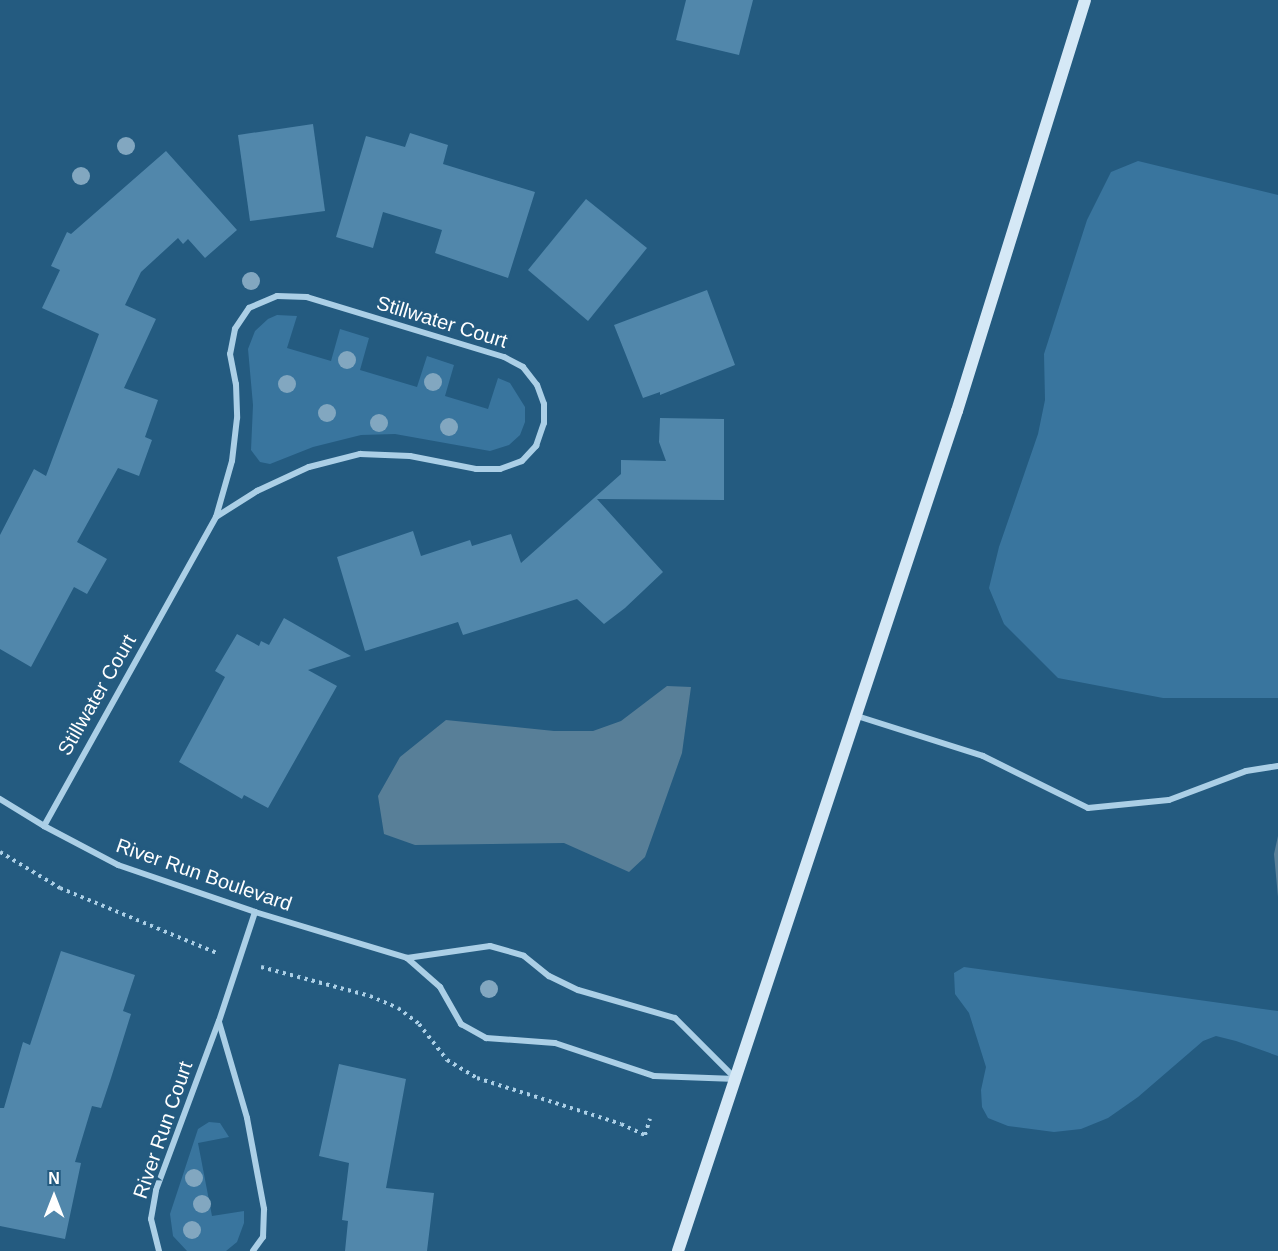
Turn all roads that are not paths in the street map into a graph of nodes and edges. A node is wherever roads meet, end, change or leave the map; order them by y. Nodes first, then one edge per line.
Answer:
1 (1085, 0) edge
2 (216, 518) junction
3 (856, 716) junction
4 (1278, 766) edge
5 (0, 799) edge
6 (44, 826) junction
7 (255, 912) junction
8 (407, 958) junction
9 (219, 1021) junction
10 (736, 1079) junction
11 (159, 1251) edge
12 (253, 1251) edge
13 (678, 1251) edge

1 - 3 main road
2 - 2 street, Stillwater Court
2 - 6 street, Stillwater Court
3 - 4 street
3 - 10 main road
5 - 6 street, River Run Boulevard
6 - 7 street, River Run Boulevard
7 - 8 street, River Run Boulevard
7 - 9 street, River Run Court
8 - 10 street, River Run Boulevard
8 - 10 street, River Run Boulevard
9 - 11 street, River Run Court
9 - 12 street
10 - 13 main road

